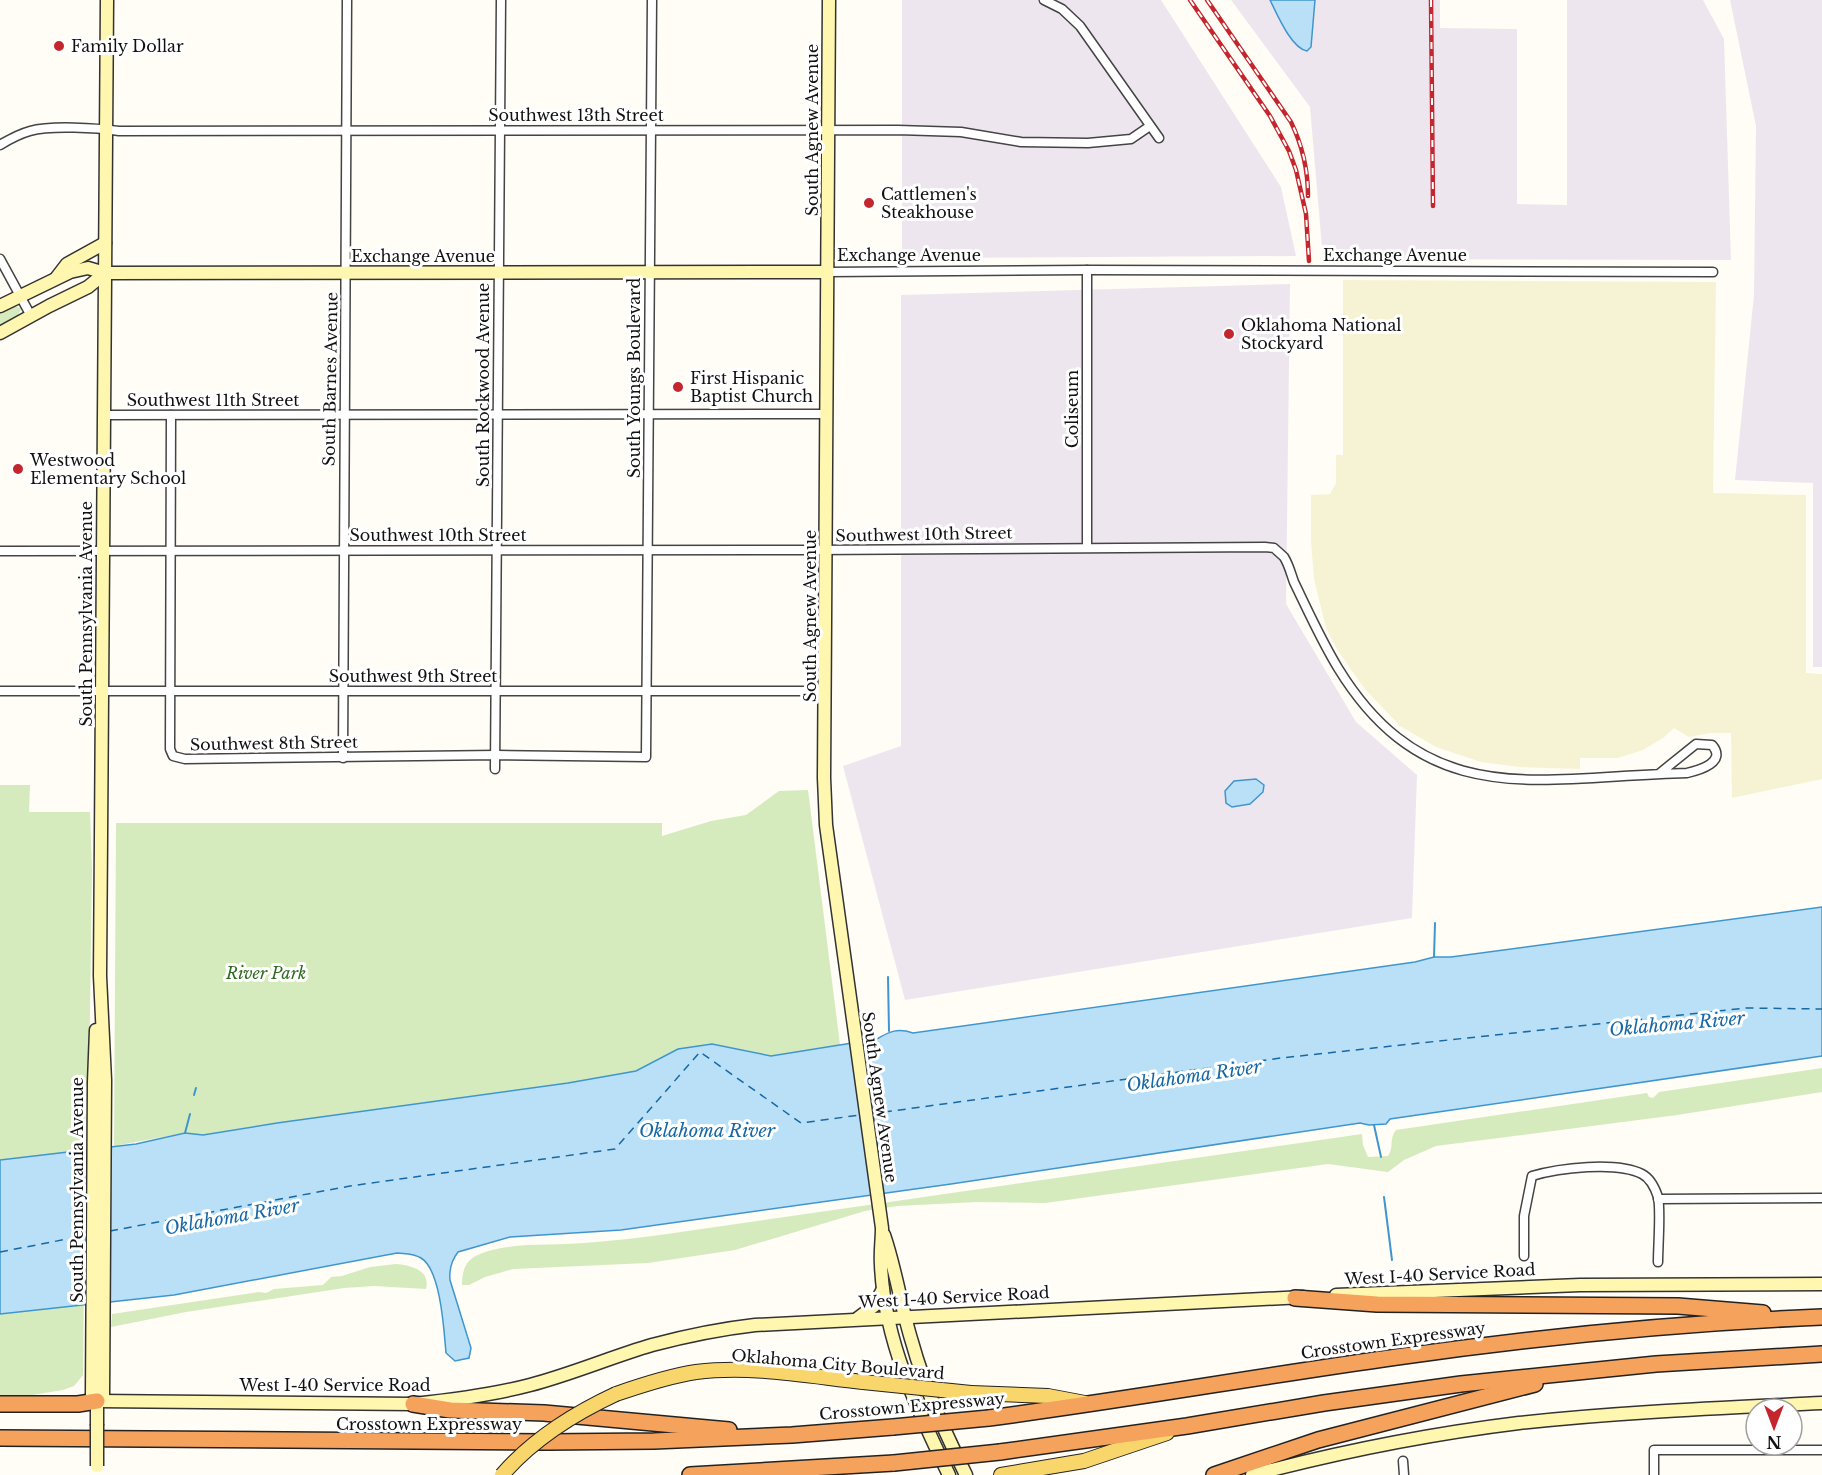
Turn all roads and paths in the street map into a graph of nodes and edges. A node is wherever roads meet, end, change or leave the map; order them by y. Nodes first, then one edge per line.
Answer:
1 (107, 0) edge
2 (347, 0) edge
3 (501, 0) edge
4 (652, 0) edge
5 (829, 0) edge
6 (1044, 0) edge
7 (1150, 126) junction
8 (105, 129) junction
9 (346, 130) junction
10 (500, 130) junction
11 (652, 130) junction
12 (829, 130) junction
13 (1159, 138) dead end
14 (0, 145) edge
15 (105, 243) junction
16 (0, 259) edge
17 (1087, 270) junction
18 (650, 272) junction
19 (827, 272) junction
20 (1713, 272) dead end
21 (105, 273) junction
22 (346, 273) junction
23 (499, 273) junction
24 (56, 278) junction
25 (20, 295) junction
26 (0, 306) edge
27 (31, 316) junction
28 (0, 333) edge
29 (827, 414) junction
30 (104, 415) junction
31 (345, 415) junction
32 (498, 415) junction
33 (650, 415) junction
34 (171, 416) junction
35 (1087, 547) junction
36 (648, 549) junction
37 (497, 550) junction
38 (826, 550) junction
39 (0, 551) edge
40 (103, 551) junction
41 (170, 551) junction
42 (344, 551) junction
43 (647, 690) junction
44 (0, 691) edge
45 (102, 691) junction
46 (170, 691) junction
47 (342, 691) junction
48 (495, 691) junction
49 (826, 691) junction
50 (497, 755) junction
51 (646, 757) joint
52 (344, 758) junction
53 (495, 769) dead end
54 (1660, 773) junction
55 (1658, 1198) junction
56 (1822, 1198) edge
57 (882, 1228) junction
58 (1524, 1256) dead end
59 (1658, 1262) dead end
60 (1822, 1284) edge
61 (883, 1289) junction
62 (1295, 1298) junction
63 (905, 1316) junction
64 (888, 1317) junction
65 (1820, 1317) edge
66 (858, 1318) junction
67 (1822, 1354) edge
68 (1591, 1370) junction
69 (98, 1401) junction
70 (1822, 1403) edge
71 (0, 1404) edge
72 (413, 1404) junction
73 (1093, 1404) junction
74 (1187, 1426) junction
75 (792, 1435) junction
76 (0, 1438) edge
77 (1822, 1450) edge
78 (1403, 1461) dead end
79 (97, 1475) edge
80 (502, 1475) edge
81 (690, 1475) edge
82 (949, 1475) edge
83 (966, 1475) edge
84 (1001, 1475) edge
85 (1214, 1475) edge
86 (1252, 1475) edge
87 (1404, 1475) edge
88 (1654, 1475) edge

1 - 8 main road, South Pennsylvania Avenue
2 - 9 street, South Barnes Avenue
3 - 10 street, South Rockwood Avenue
4 - 11 street, South Youngs Boulevard
5 - 12 main road, South Agnew Avenue
6 - 7 street
7 - 12 street, Southwest 13th Street
7 - 13 street
8 - 9 street, Southwest 13th Street
8 - 14 street, Southwest 13th Street
8 - 15 main road, South Pennsylvania Avenue
9 - 10 street, Southwest 13th Street
9 - 22 street, South Barnes Avenue
10 - 11 street, Southwest 13th Street
10 - 23 street, South Rockwood Avenue
11 - 12 street, Southwest 13th Street
11 - 18 street, South Youngs Boulevard
12 - 19 main road, South Agnew Avenue
15 - 21 main road, South Pennsylvania Avenue
15 - 24 main road
16 - 25 street
17 - 19 street, Exchange Avenue
17 - 20 street, Exchange Avenue
17 - 35 street, Coliseum
18 - 19 main road, Exchange Avenue
18 - 23 main road, Exchange Avenue
18 - 33 street, South Youngs Boulevard
19 - 29 main road, South Agnew Avenue
21 - 22 main road, Exchange Avenue
21 - 24 main road, Exchange Avenue
21 - 27 main road
21 - 30 main road, South Pennsylvania Avenue
22 - 23 main road, Exchange Avenue
22 - 31 street, South Barnes Avenue
23 - 32 street, South Rockwood Avenue
24 - 25 main road, Exchange Avenue
25 - 26 main road, Exchange Avenue
25 - 27 street
27 - 28 main road
29 - 33 street, Southwest 11th Street
29 - 38 main road, South Agnew Avenue
30 - 34 street, Southwest 11th Street
30 - 40 main road, South Pennsylvania Avenue
31 - 32 street, Southwest 11th Street
31 - 34 street, Southwest 11th Street
31 - 42 street, South Barnes Avenue
32 - 33 street, Southwest 11th Street
32 - 37 street, South Rockwood Avenue
33 - 36 street, South Youngs Boulevard
34 - 41 street, Southwest 8th Street
35 - 38 street, Southwest 10th Street
35 - 54 street, Southwest 10th Street
36 - 37 street, Southwest 10th Street
36 - 38 street, Southwest 10th Street
36 - 43 street, South Youngs Boulevard
37 - 42 street, Southwest 10th Street
37 - 48 street, South Rockwood Avenue
38 - 49 main road, South Agnew Avenue
39 - 40 street, Southwest 10th Street
40 - 41 street, Southwest 10th Street
40 - 45 main road, South Pennsylvania Avenue
41 - 42 street, Southwest 10th Street
41 - 46 street, Southwest 8th Street
42 - 47 street, South Barnes Avenue
43 - 48 street, Southwest 9th Street
43 - 49 street, Southwest 9th Street
43 - 51 street, South Youngs Boulevard
44 - 45 street, Southwest 9th Street
45 - 46 street, Southwest 9th Street
45 - 69 main road, South Pennsylvania Avenue
46 - 47 street, Southwest 9th Street
46 - 52 street, Southwest 8th Street
47 - 48 street, Southwest 9th Street
47 - 52 street, South Barnes Avenue
48 - 50 street, South Rockwood Avenue
49 - 57 main road, South Agnew Avenue
50 - 51 street, Southwest 8th Street
50 - 52 street, Southwest 8th Street
50 - 53 street, South Rockwood Avenue
54 - 54 street, Southwest 10th Street
55 - 56 street
55 - 58 street
55 - 59 street
57 - 61 main road, South Agnew Avenue
57 - 63 main road, South Agnew Avenue
60 - 62 main road, West I-40 Service Road
61 - 64 main road, South Agnew Avenue
61 - 66 main road
62 - 63 main road, West I-40 Service Road
62 - 65 highway
63 - 64 main road, West I-40 Service Road
63 - 83 main road, South Agnew Avenue
64 - 66 main road, West I-40 Service Road
64 - 82 main road, South Agnew Avenue
65 - 73 highway, Crosstown Expressway
66 - 72 main road, West I-40 Service Road
67 - 68 highway
68 - 74 highway
68 - 85 highway
69 - 71 highway
69 - 72 main road, West I-40 Service Road
69 - 79 main road, South Pennsylvania Avenue, bridge
70 - 86 main road
72 - 75 highway
73 - 75 highway, Crosstown Expressway, bridge
73 - 80 main road, Oklahoma City Boulevard, bridge
74 - 81 highway, bridge
74 - 84 main road
75 - 76 highway, Crosstown Expressway
77 - 88 street
78 - 87 street

